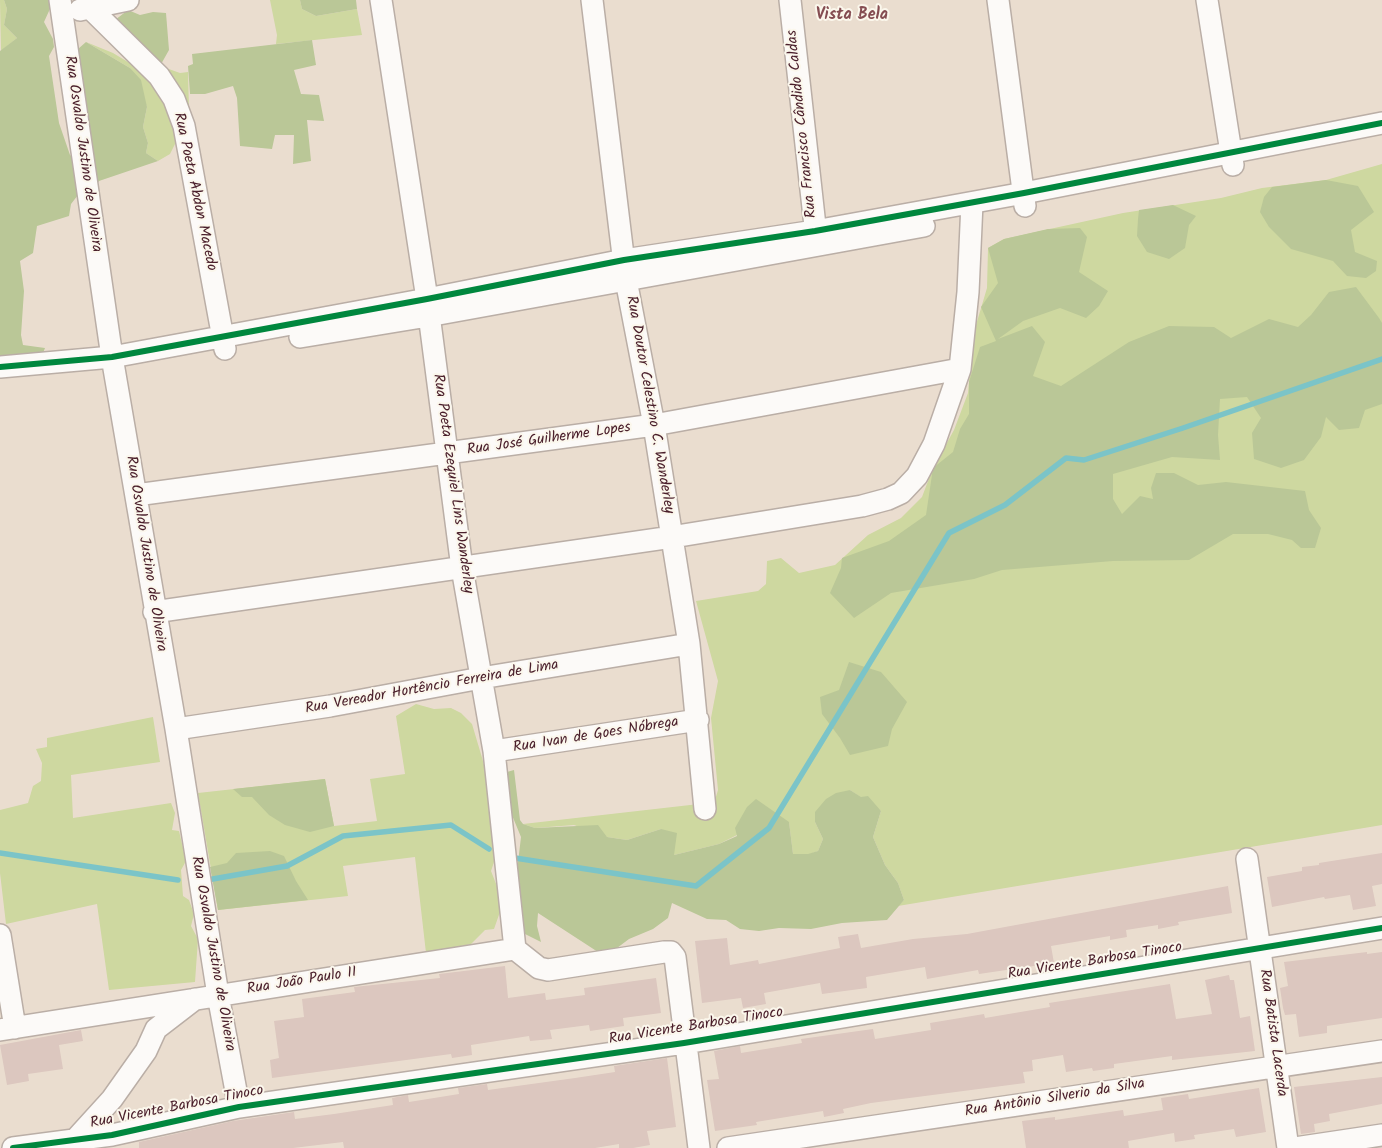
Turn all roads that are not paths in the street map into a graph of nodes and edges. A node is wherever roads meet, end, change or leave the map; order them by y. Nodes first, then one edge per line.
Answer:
1 (128, 0) edge
2 (382, 0) edge
3 (592, 0) edge
4 (790, 0) edge
5 (998, 0) edge
6 (1208, 0) edge
7 (61, 7) edge
8 (90, 8) junction
9 (1382, 123) edge
10 (1382, 136) edge
11 (1232, 159) junction
12 (1025, 200) junction
13 (972, 210) junction
14 (816, 239) junction
15 (625, 270) junction
16 (428, 308) junction
17 (224, 343) junction
18 (113, 363) junction
19 (0, 367) edge
20 (960, 369) junction
21 (0, 380) edge
22 (654, 425) junction
23 (447, 454) junction
24 (136, 495) junction
25 (672, 538) junction
26 (462, 568) junction
27 (154, 612) junction
28 (689, 644) junction
29 (481, 678) junction
30 (698, 720) junction
31 (176, 729) junction
32 (494, 751) junction
33 (705, 809) dead end
34 (1247, 859) dead end
35 (1382, 928) edge
36 (0, 934) edge
37 (1259, 947) junction
38 (523, 956) junction
39 (207, 996) junction
40 (7, 1029) edge
41 (684, 1043) junction
42 (1382, 1050) edge
43 (1278, 1066) junction
44 (239, 1107) junction
45 (1382, 1135) edge
46 (113, 1141) edge
47 (70, 1144) edge
48 (13, 1148) edge
49 (698, 1148) edge
50 (728, 1148) edge
51 (1288, 1148) edge
52 (1295, 1148) edge

1 - 8 street
2 - 16 street, Rua Poeta Ezequiel Lins Wanderley
3 - 15 street, Rua Doutor Celestino C. Wanderley
4 - 14 street, Rua Francisco Cândido Caldas
5 - 12 street
6 - 11 street
7 - 8 street
7 - 18 street, Rua Osvaldo Justino de Oliveira
8 - 17 street, Rua Poeta Abdon Macedo
9 - 11 street
10 - 11 street
11 - 12 street
12 - 13 street
13 - 14 street
13 - 20 street
14 - 15 street
15 - 16 street
15 - 22 street, Rua Doutor Celestino C. Wanderley
16 - 17 street
16 - 23 street, Rua Poeta Ezequiel Lins Wanderley
17 - 18 street
18 - 19 street
18 - 21 street
18 - 24 street, Rua Osvaldo Justino de Oliveira
20 - 22 street, Rua José Guilherme Lopes
20 - 25 street
22 - 23 street, Rua José Guilherme Lopes
22 - 25 street, Rua Doutor Celestino C. Wanderley
23 - 24 street, Rua José Guilherme Lopes
23 - 26 street, Rua Poeta Ezequiel Lins Wanderley
24 - 27 street, Rua Osvaldo Justino de Oliveira
25 - 26 street
25 - 28 street, Rua Doutor Celestino C. Wanderley
26 - 27 street
26 - 29 street, Rua Poeta Ezequiel Lins Wanderley
27 - 31 street, Rua Osvaldo Justino de Oliveira
28 - 29 street, Rua Vereador Hortêncio Ferreira de Lima
28 - 30 street, Rua Doutor Celestino C. Wanderley
29 - 31 street, Rua Vereador Hortêncio Ferreira de Lima
29 - 32 street, Rua Poeta Ezequiel Lins Wanderley
30 - 32 street, Rua Ivan de Goes Nóbrega
30 - 33 street, Rua Doutor Celestino C. Wanderley
31 - 39 street, Rua Osvaldo Justino de Oliveira
32 - 38 street, Rua Poeta Ezequiel Lins Wanderley
34 - 37 street, Rua Batista Lacerda
35 - 37 street, Rua Vicente Barbosa Tinoco
36 - 40 street
37 - 41 street, Rua Vicente Barbosa Tinoco
37 - 43 street, Rua Batista Lacerda
38 - 39 street, Rua João Paulo II
38 - 41 street
39 - 40 street, Rua João Paulo II
39 - 44 street, Rua Osvaldo Justino de Oliveira
39 - 47 street
41 - 44 street, Rua Vicente Barbosa Tinoco
41 - 49 street
42 - 43 street, Rua Antônio Silverio da Silva
43 - 50 street, Rua Antônio Silverio da Silva
43 - 51 street, Rua Batista Lacerda
44 - 46 street, Rua Vicente Barbosa Tinoco
45 - 52 street
46 - 47 street, Rua Vicente Barbosa Tinoco
47 - 48 street, Rua Vicente Barbosa Tinoco

